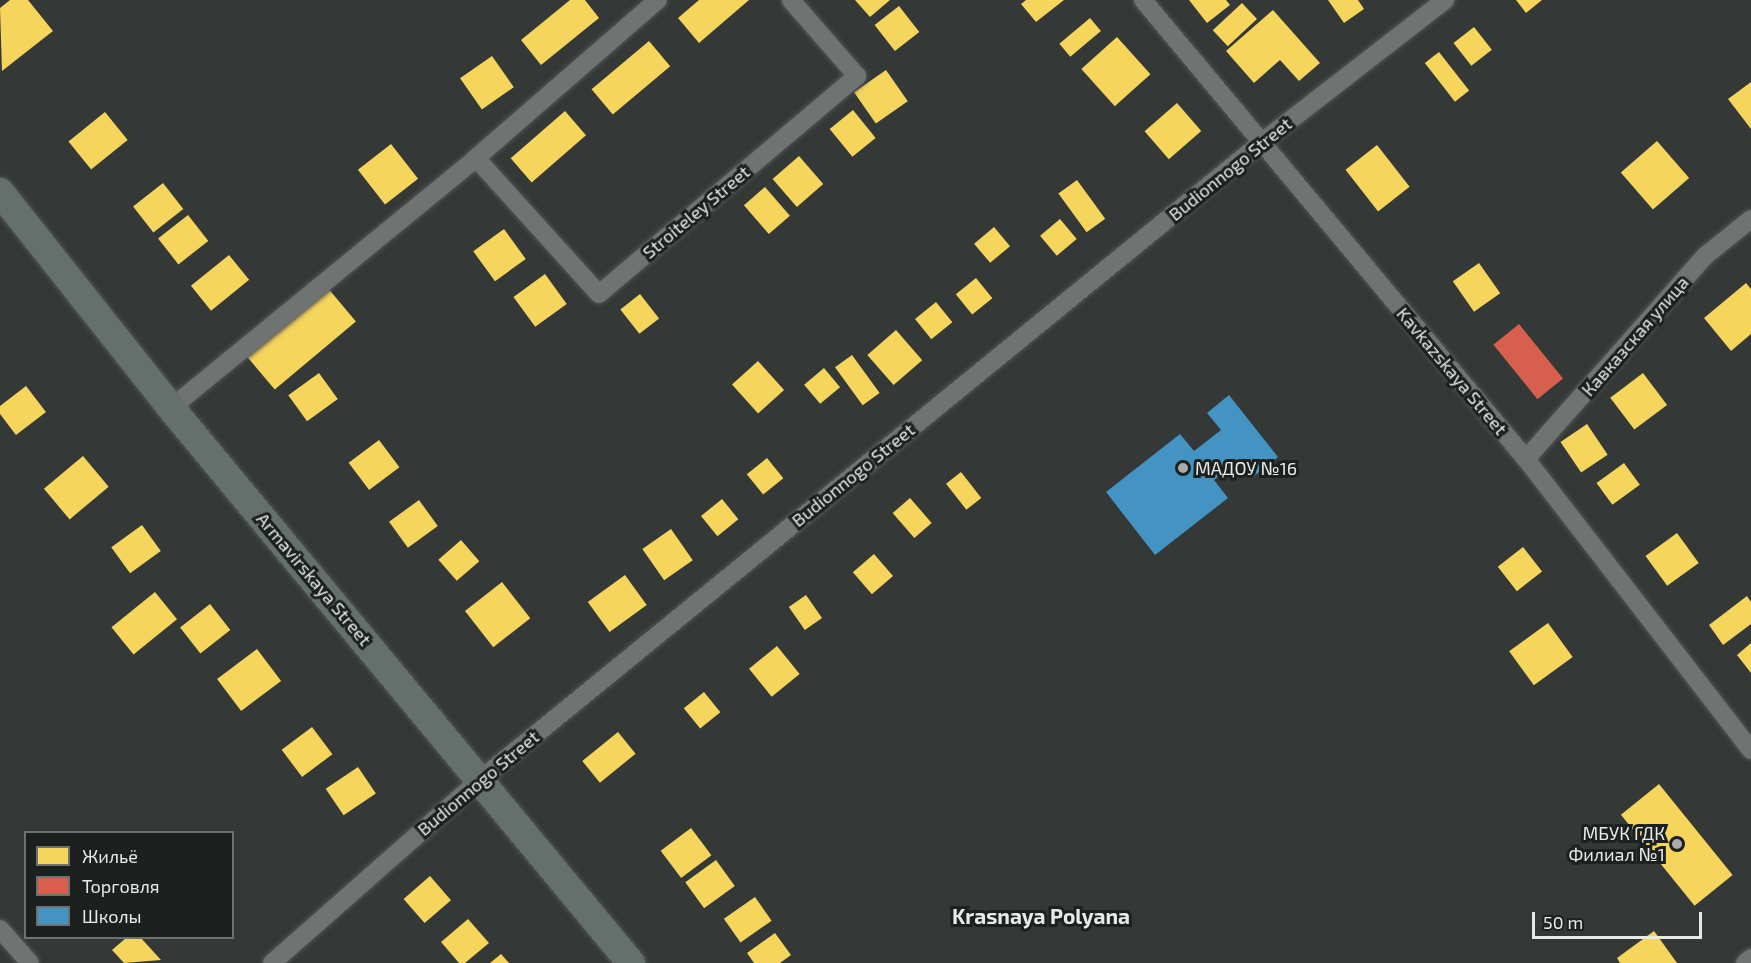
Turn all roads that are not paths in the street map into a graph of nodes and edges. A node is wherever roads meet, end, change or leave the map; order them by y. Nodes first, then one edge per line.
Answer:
1 (658, 0) edge
2 (791, 0) edge
3 (1143, 0) edge
4 (1445, 0) edge
5 (1262, 142) junction
6 (477, 158) junction
7 (0, 192) edge
8 (1751, 219) edge
9 (171, 408) junction
10 (1526, 459) junction
11 (1751, 750) edge
12 (481, 779) junction
13 (0, 929) edge
14 (1751, 958) edge
15 (30, 963) edge
16 (272, 963) edge
17 (631, 963) edge
18 (1745, 963) edge

1 - 6 street
2 - 6 street, Stroiteley Street
3 - 5 street, Kavkazskaya Street
4 - 5 street, Budionnogo Street
5 - 10 street, Kavkazskaya Street
5 - 12 street, Budionnogo Street
6 - 9 street
7 - 9 main road, Armavirskaya Street
8 - 10 street, Кавказская улица
9 - 12 main road, Armavirskaya Street
10 - 11 street, Kavkazskaya Street
12 - 16 street, Budionnogo Street
12 - 17 main road, Armavirskaya Street
13 - 15 street
14 - 18 street

